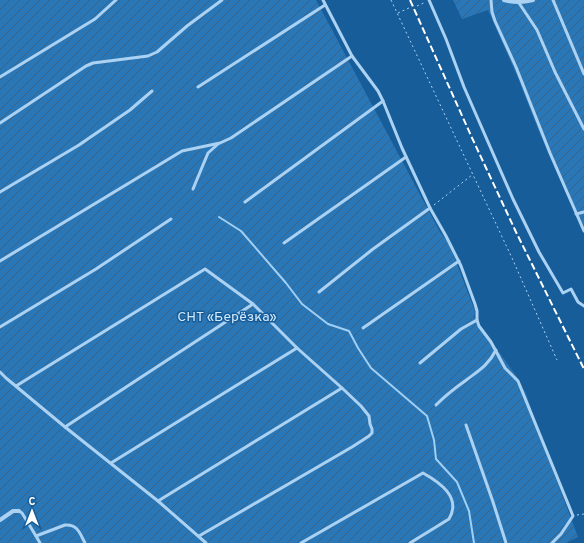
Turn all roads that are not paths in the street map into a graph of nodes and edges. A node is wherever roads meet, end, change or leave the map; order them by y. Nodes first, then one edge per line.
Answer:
1 (109, 0) edge
2 (116, 0) edge
3 (222, 0) edge
4 (323, 0) edge
5 (429, 0) edge
6 (491, 0) edge
7 (504, 0) edge
8 (533, 0) edge
9 (553, 0) edge
10 (519, 3) junction
11 (112, 4) junction
12 (325, 5) junction
13 (352, 56) junction
14 (584, 74) edge
15 (0, 77) edge
16 (198, 86) dead end
17 (152, 92) dead end
18 (383, 101) junction
19 (0, 123) edge
20 (584, 129) edge
21 (218, 144) junction
22 (406, 157) junction
23 (193, 189) dead end
24 (0, 192) edge
25 (245, 202) dead end
26 (430, 208) junction
27 (584, 212) edge
28 (576, 214) junction
29 (171, 218) dead end
30 (584, 231) edge
31 (284, 243) dead end
32 (0, 261) edge
33 (459, 261) junction
34 (319, 292) dead end
35 (253, 304) junction
36 (584, 306) edge
37 (477, 320) junction
38 (0, 327) edge
39 (363, 328) dead end
40 (297, 348) junction
41 (496, 350) junction
42 (420, 363) dead end
43 (0, 372) edge
44 (16, 386) junction
45 (342, 388) junction
46 (436, 405) dead end
47 (466, 425) dead end
48 (65, 427) junction
49 (111, 464) junction
50 (158, 501) junction
51 (19, 511) joint
52 (0, 520) edge
53 (36, 536) junction
54 (198, 536) junction
55 (40, 543) edge
56 (85, 543) edge
57 (206, 543) edge
58 (301, 543) edge
59 (410, 543) edge
60 (506, 543) edge
61 (552, 543) edge

1 - 11 lane
2 - 11 lane
3 - 19 lane
4 - 12 lane
5 - 36 lane
6 - 28 lane
7 - 10 street
8 - 10 street
9 - 14 lane
10 - 20 lane
11 - 15 lane
12 - 13 lane
12 - 16 lane
13 - 18 lane
13 - 21 lane
17 - 24 lane
18 - 22 lane
18 - 25 lane
21 - 23 lane
21 - 32 lane
22 - 26 lane
22 - 31 lane
26 - 33 lane
26 - 34 lane
27 - 28 lane
28 - 30 lane
29 - 38 lane
33 - 37 lane
33 - 39 lane
35 - 40 lane
35 - 44 lane
35 - 48 lane
37 - 41 lane
37 - 42 lane
40 - 45 lane
40 - 49 lane
41 - 46 lane
41 - 61 lane
43 - 44 lane
44 - 48 lane
45 - 50 lane
45 - 54 lane
47 - 60 lane
48 - 49 lane
49 - 50 lane
50 - 54 lane
51 - 52 street
51 - 53 lane
53 - 55 lane
53 - 56 lane
54 - 57 lane
58 - 59 lane

